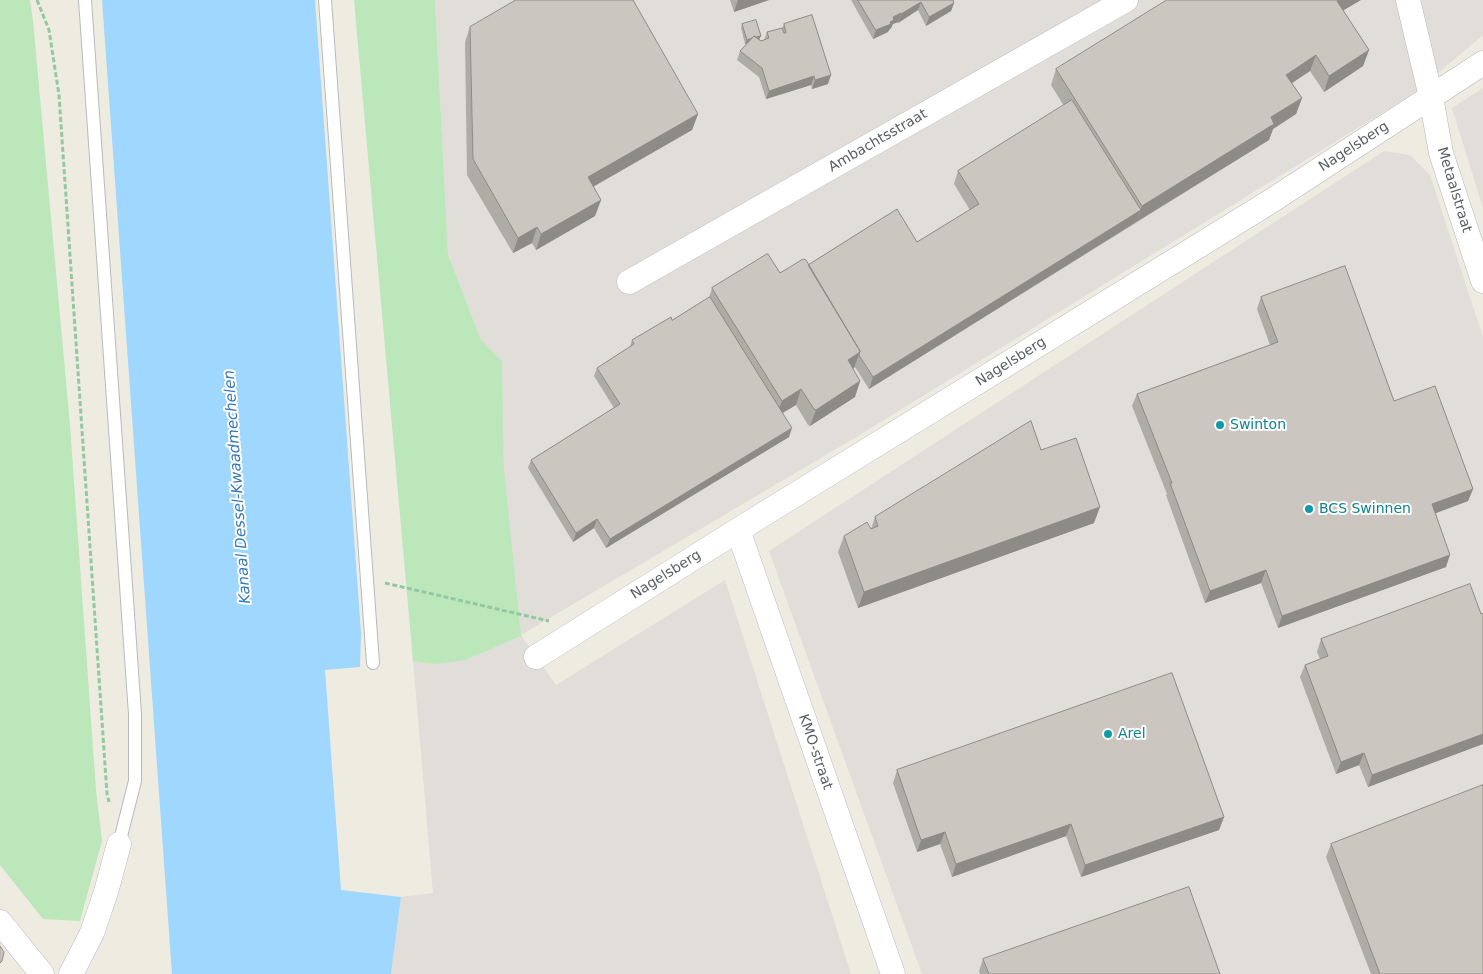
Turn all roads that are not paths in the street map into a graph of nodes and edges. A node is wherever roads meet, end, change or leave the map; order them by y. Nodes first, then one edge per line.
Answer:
1 (85, 0) edge
2 (325, 0) edge
3 (1126, 0) edge
4 (1408, 0) edge
5 (1483, 63) edge
6 (1431, 97) junction
7 (1483, 281) edge
8 (629, 282) dead end
9 (738, 530) junction
10 (536, 657) dead end
11 (373, 663) dead end
12 (119, 844) joint
13 (0, 922) edge
14 (42, 974) edge
15 (71, 974) edge
16 (893, 974) edge

1 - 12 lane
2 - 11 lane
3 - 8 street, Ambachtsstraat
4 - 6 street, Metaalstraat
5 - 6 street, Nagelsberg
6 - 7 street, Metaalstraat
6 - 9 street, Nagelsberg
9 - 10 street, Nagelsberg
9 - 16 street, KMO-straat
12 - 15 street
13 - 14 street

